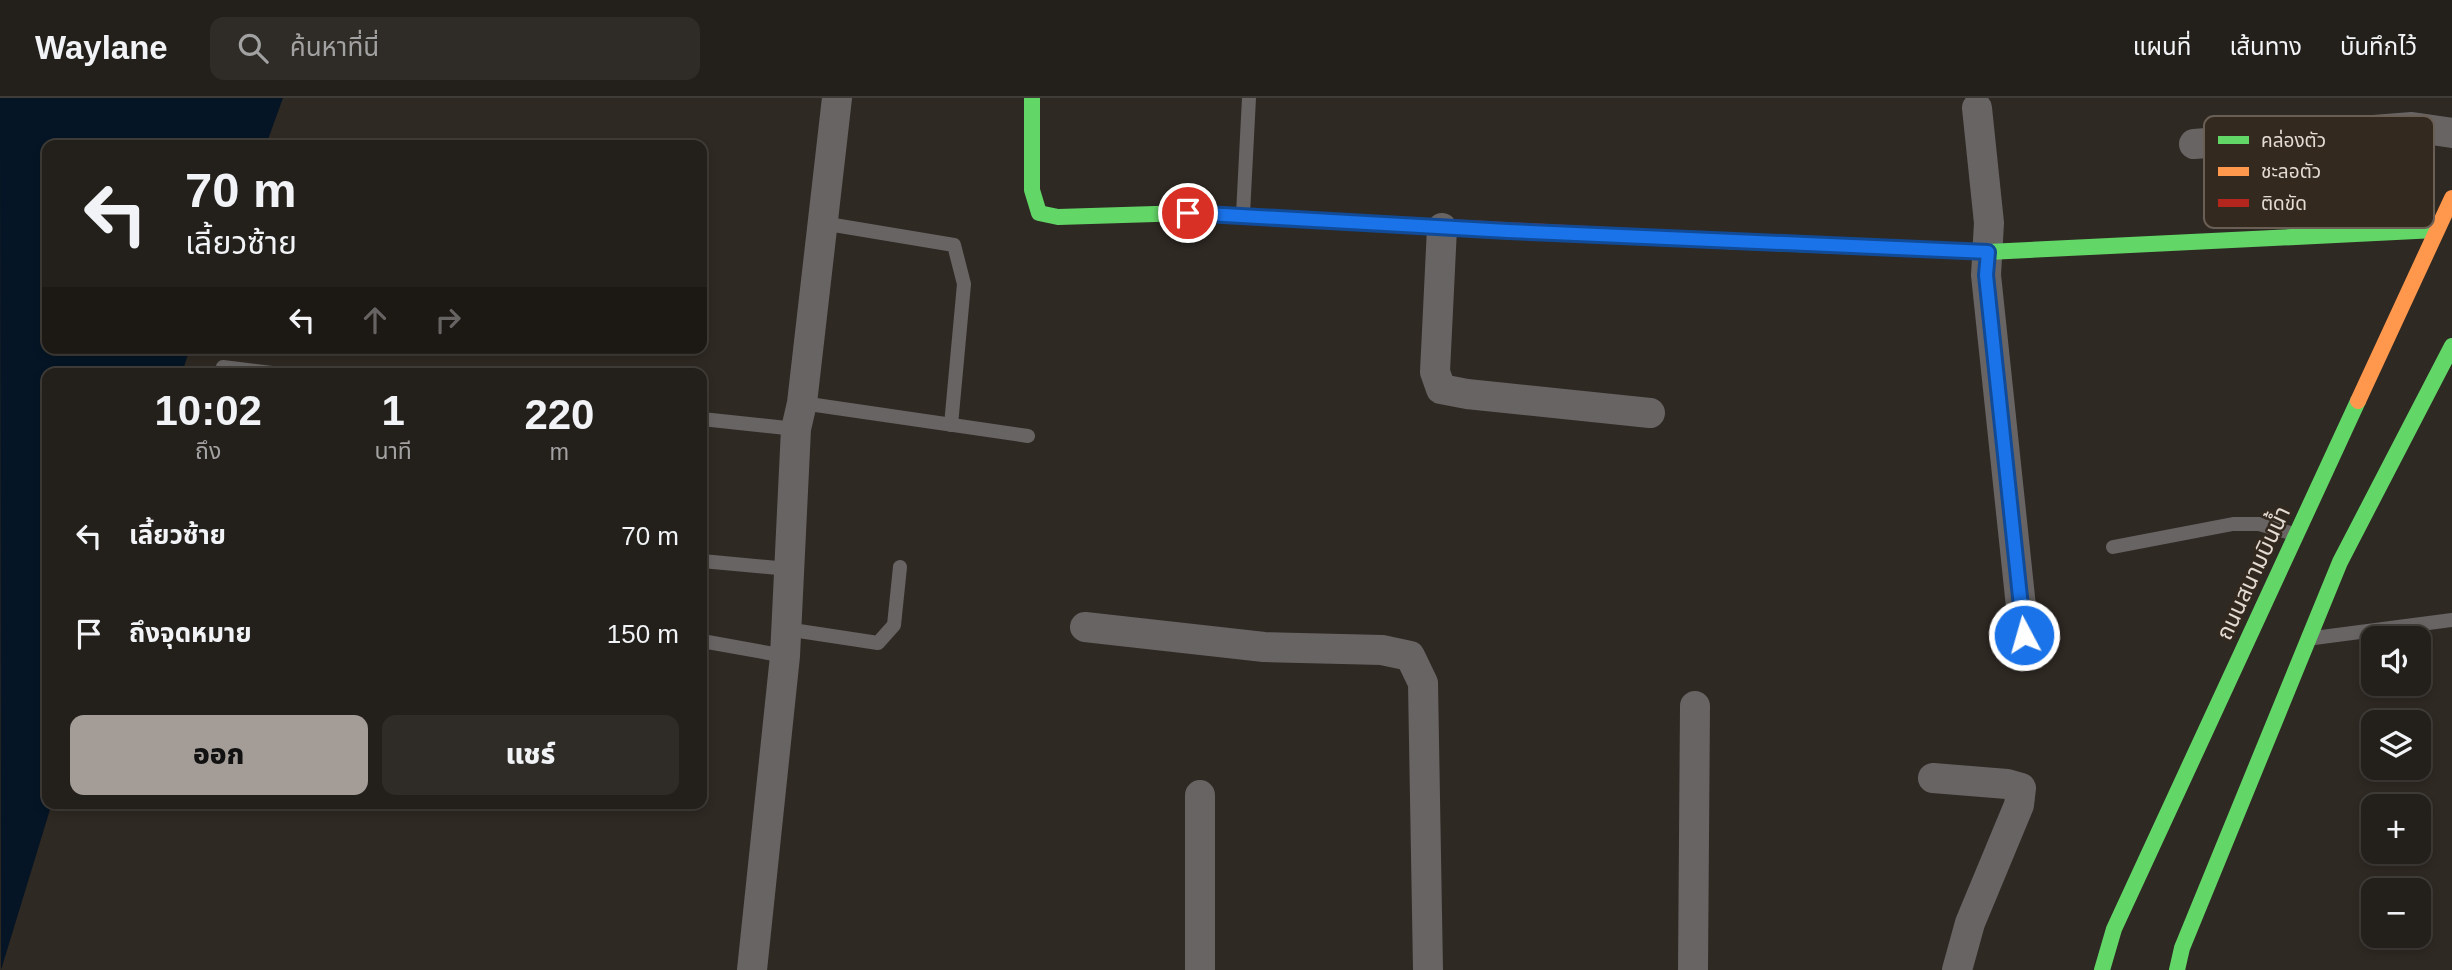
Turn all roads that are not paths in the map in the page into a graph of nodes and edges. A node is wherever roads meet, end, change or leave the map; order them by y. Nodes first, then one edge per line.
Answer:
1 (837, 98) edge
2 (1032, 98) edge
3 (1249, 98) edge
4 (1977, 108) dead end
5 (2434, 130) edge
6 (2452, 133) edge
7 (2204, 143) edge
8 (2194, 144) dead end
9 (2452, 198) edge
10 (1243, 216) junction
11 (822, 223) junction
12 (1442, 228) junction
13 (2436, 230) junction
14 (1988, 252) junction
15 (2452, 346) edge
16 (2444, 384) edge
17 (1650, 413) dead end
18 (799, 416) junction
19 (707, 419) edge
20 (951, 425) junction
21 (1028, 436) dead end
22 (2295, 534) junction
23 (2113, 547) dead end
24 (707, 561) edge
25 (900, 567) dead end
26 (789, 569) junction
27 (2452, 620) edge
28 (1085, 627) dead end
29 (2024, 635) dead end
30 (2309, 638) junction
31 (707, 641) edge
32 (786, 642) junction
33 (1695, 706) dead end
34 (1933, 778) dead end
35 (1200, 795) dead end
36 (751, 970) edge
37 (1199, 970) edge
38 (1428, 970) edge
39 (1693, 970) edge
40 (1957, 970) edge
41 (2102, 970) edge
42 (2177, 970) edge

1 - 11 street
2 - 10 main road
3 - 10 lane
4 - 14 street
5 - 6 street
7 - 8 street
9 - 13 main road, ถนนสนามบินน้ำ
10 - 12 main road
11 - 18 street
11 - 20 lane
12 - 14 main road
12 - 17 street
13 - 14 main road
13 - 22 main road, ถนนสนามบินน้ำ
14 - 29 street
15 - 16 main road
16 - 30 main road
18 - 19 lane
18 - 20 lane
18 - 26 street
20 - 21 lane
22 - 23 lane
22 - 41 main road, ถนนสนามบินน้ำ
24 - 26 lane
25 - 32 lane
26 - 32 street
27 - 30 lane
28 - 38 street
30 - 42 main road
31 - 32 lane
32 - 36 street
33 - 39 street
34 - 40 street
35 - 37 street

